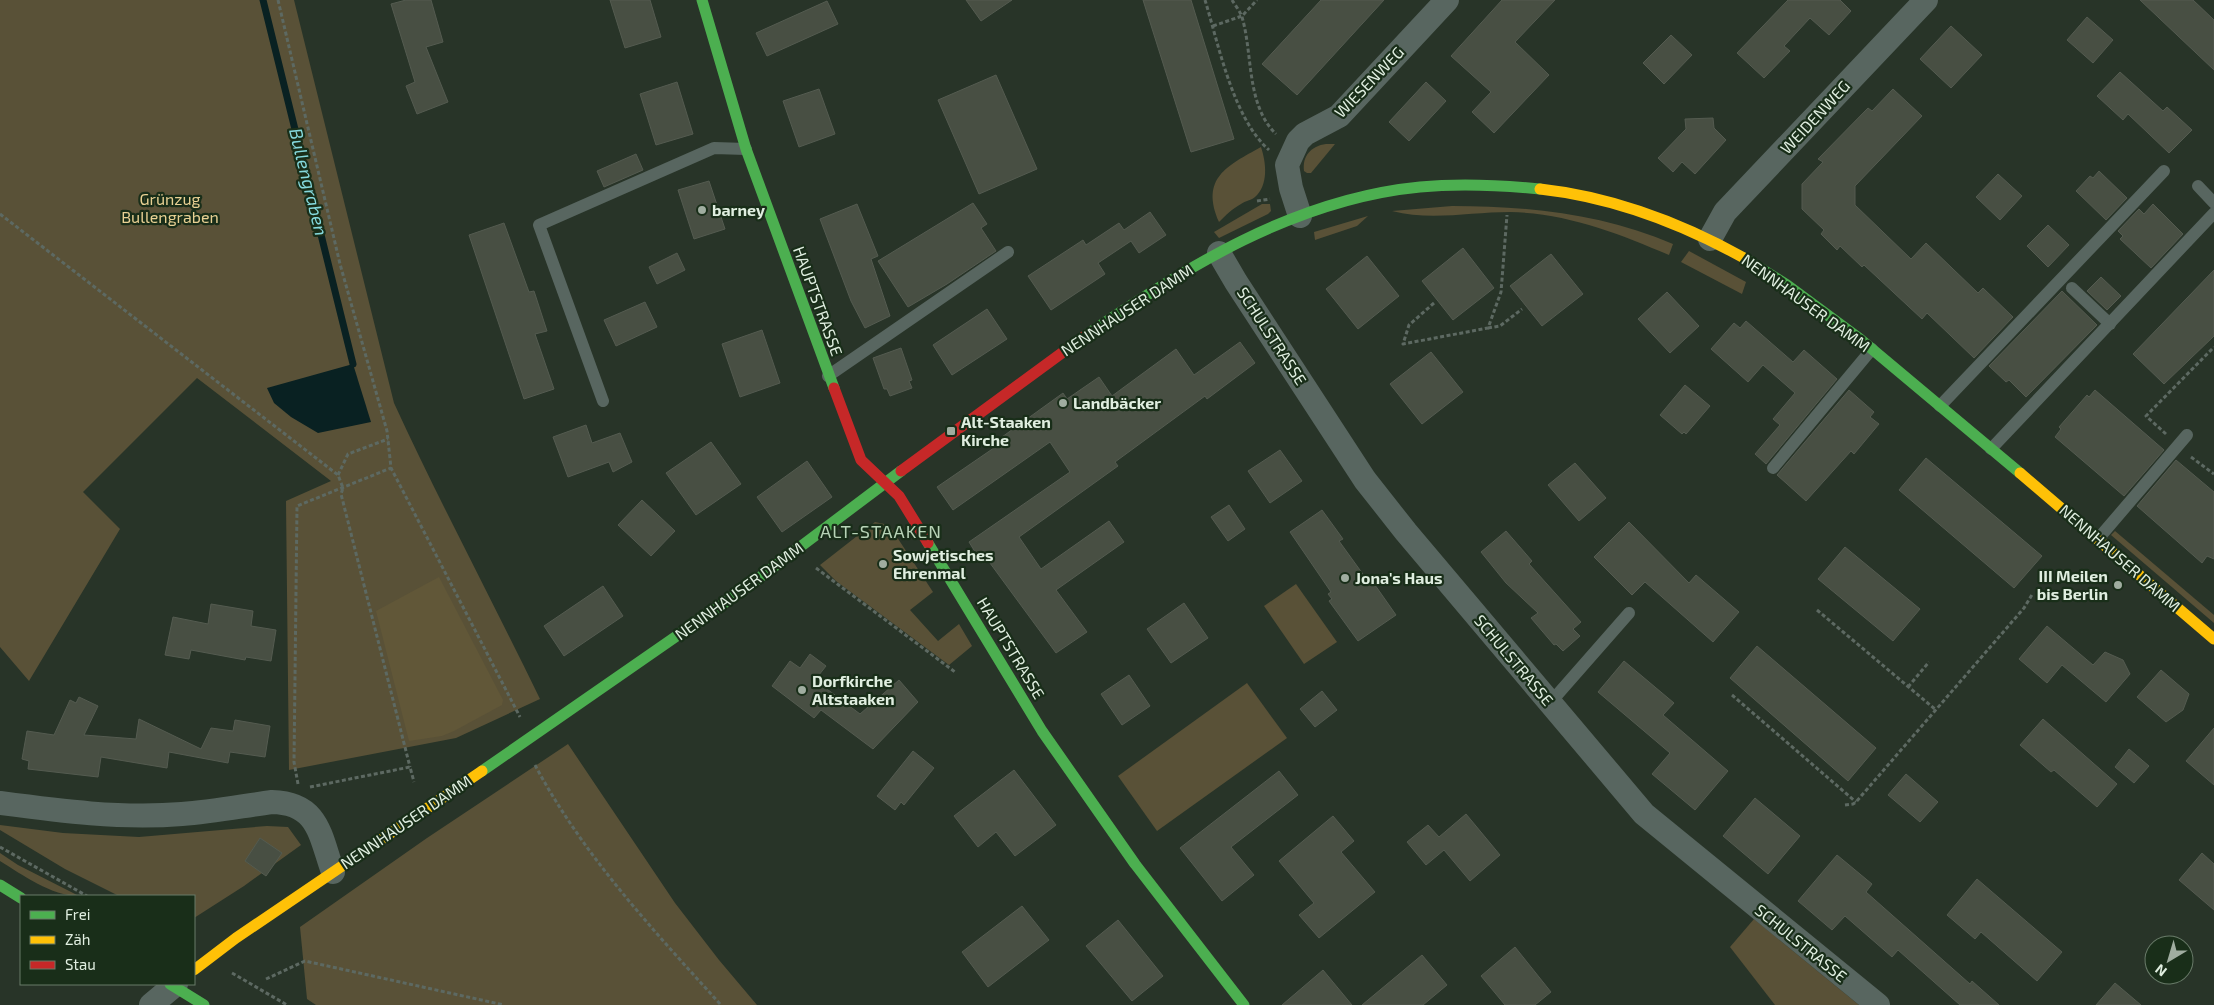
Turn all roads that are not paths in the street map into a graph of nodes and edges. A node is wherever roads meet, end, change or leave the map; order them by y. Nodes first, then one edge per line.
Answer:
1 (702, 0) edge
2 (1447, 0) edge
3 (1926, 0) edge
4 (746, 149) junction
5 (2164, 170) dead end
6 (2198, 186) dead end
7 (2214, 203) edge
8 (2214, 213) edge
9 (1300, 216) junction
10 (1710, 239) junction
11 (1008, 252) dead end
12 (1219, 253) junction
13 (2072, 288) dead end
14 (2110, 324) junction
15 (1872, 349) junction
16 (828, 376) junction
17 (603, 401) dead end
18 (1940, 406) junction
19 (2187, 435) dead end
20 (1991, 449) junction
21 (1773, 468) dead end
22 (886, 482) junction
23 (2098, 539) junction
24 (1629, 613) dead end
25 (2214, 638) edge
26 (1550, 703) junction
27 (0, 803) edge
28 (333, 872) junction
29 (0, 886) edge
30 (20, 897) edge
31 (195, 969) edge
32 (172, 985) edge
33 (174, 985) edge
34 (151, 1005) edge
35 (204, 1005) edge
36 (1244, 1005) edge
37 (1878, 1005) edge

1 - 4 street, HAUPTSTRASSE
2 - 9 street, WIESENWEG
3 - 10 street, WEIDENWEG
4 - 16 street, HAUPTSTRASSE
4 - 17 lane
5 - 18 lane
6 - 7 lane
8 - 14 lane
9 - 10 street, NENNHAUSER DAMM
9 - 12 street, NENNHAUSER DAMM
10 - 15 street, NENNHAUSER DAMM
11 - 16 lane
12 - 22 street, NENNHAUSER DAMM
12 - 26 street, SCHULSTRASSE
13 - 14 lane
14 - 20 lane
15 - 18 street, NENNHAUSER DAMM
15 - 21 lane
16 - 22 street, HAUPTSTRASSE
18 - 20 street, NENNHAUSER DAMM
19 - 23 lane
20 - 23 street, NENNHAUSER DAMM
22 - 28 street, NENNHAUSER DAMM
22 - 36 street, HAUPTSTRASSE
23 - 25 street, NENNHAUSER DAMM
24 - 26 lane
26 - 37 street, SCHULSTRASSE
27 - 28 street
28 - 31 street, NENNHAUSER DAMM
29 - 30 street
32 - 34 street
33 - 35 street

